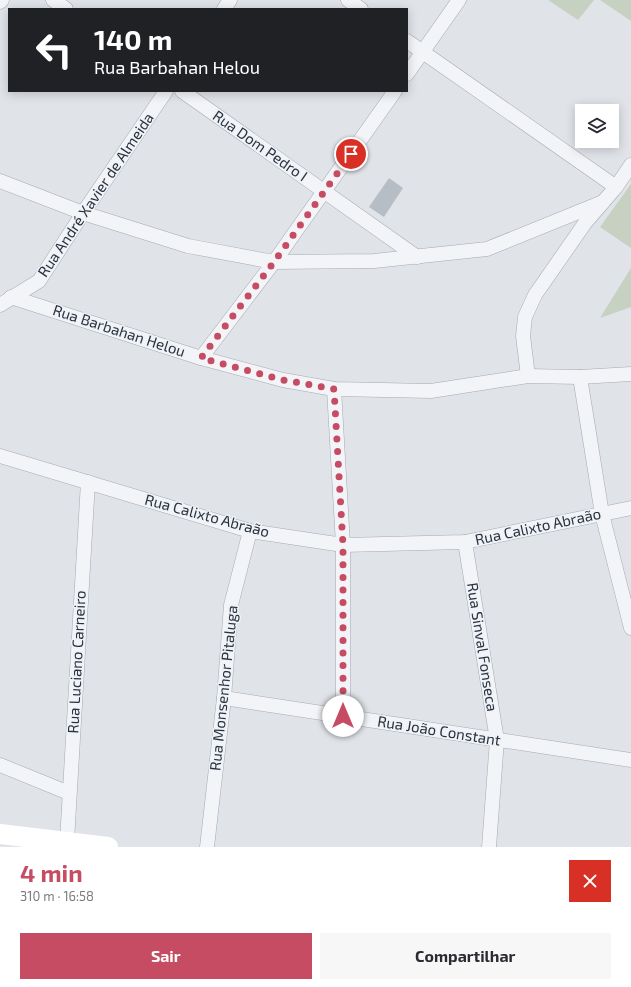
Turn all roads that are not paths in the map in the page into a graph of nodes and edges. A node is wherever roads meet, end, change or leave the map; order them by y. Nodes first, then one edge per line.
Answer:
1 (53, 0) edge
2 (348, 0) edge
3 (459, 0) edge
4 (65, 8) edge
5 (360, 8) edge
6 (408, 42) edge
7 (423, 52) junction
8 (408, 73) edge
9 (165, 92) edge
10 (183, 92) edge
11 (394, 92) edge
12 (631, 166) edge
13 (0, 181) edge
14 (616, 186) junction
15 (324, 191) junction
16 (603, 202) junction
17 (83, 213) junction
18 (417, 257) junction
19 (274, 262) junction
20 (6, 301) edge
21 (201, 358) junction
22 (631, 374) edge
23 (528, 376) junction
24 (580, 377) junction
25 (334, 389) junction
26 (0, 456) edge
27 (88, 482) junction
28 (631, 508) edge
29 (602, 514) junction
30 (250, 531) junction
31 (465, 542) junction
32 (343, 545) junction
33 (631, 628) edge
34 (224, 698) junction
35 (343, 716) junction
36 (497, 740) junction
37 (631, 760) edge
38 (0, 765) edge
39 (69, 793) junction
40 (0, 834) edge
41 (67, 841) junction
42 (108, 847) edge
43 (207, 847) edge
44 (489, 847) edge

1 - 4 street
2 - 5 street
3 - 7 street
6 - 7 street
7 - 8 street
7 - 14 street
9 - 17 street, Rua André Xavier de Almeida
10 - 15 street, Rua Dom Pedro I
11 - 15 street
12 - 14 street
13 - 17 street
14 - 16 street
15 - 18 street, Rua Dom Pedro I
15 - 19 street
16 - 18 street
16 - 23 street
17 - 19 street
17 - 20 street, Rua André Xavier de Almeida
18 - 19 street
19 - 21 street
20 - 21 street, Rua Barbahan Helou
21 - 25 street, Rua Barbahan Helou
22 - 24 street, Rua Barbahan Helou
23 - 24 street, Rua Barbahan Helou
23 - 25 street, Rua Barbahan Helou
24 - 29 street
25 - 32 street
26 - 27 street, Rua Calixto Abraão
27 - 30 street, Rua Calixto Abraão
27 - 39 street, Rua Luciano Carneiro
28 - 29 street, Rua Calixto Abraão
29 - 31 street, Rua Calixto Abraão
29 - 33 street
30 - 32 street, Rua Calixto Abraão
30 - 34 street, Rua Monsenhor Pitaluga
31 - 32 street, Rua Calixto Abraão
31 - 36 street, Rua Sinval Fonseca
32 - 35 street
34 - 35 street, Rua João Constant
34 - 43 street, Rua Monsenhor Pitaluga
35 - 36 street, Rua João Constant
36 - 37 street, Rua João Constant
36 - 44 street, Rua Sinval Fonseca
38 - 39 street
39 - 41 street, Rua Luciano Carneiro
40 - 41 main road
41 - 42 main road

